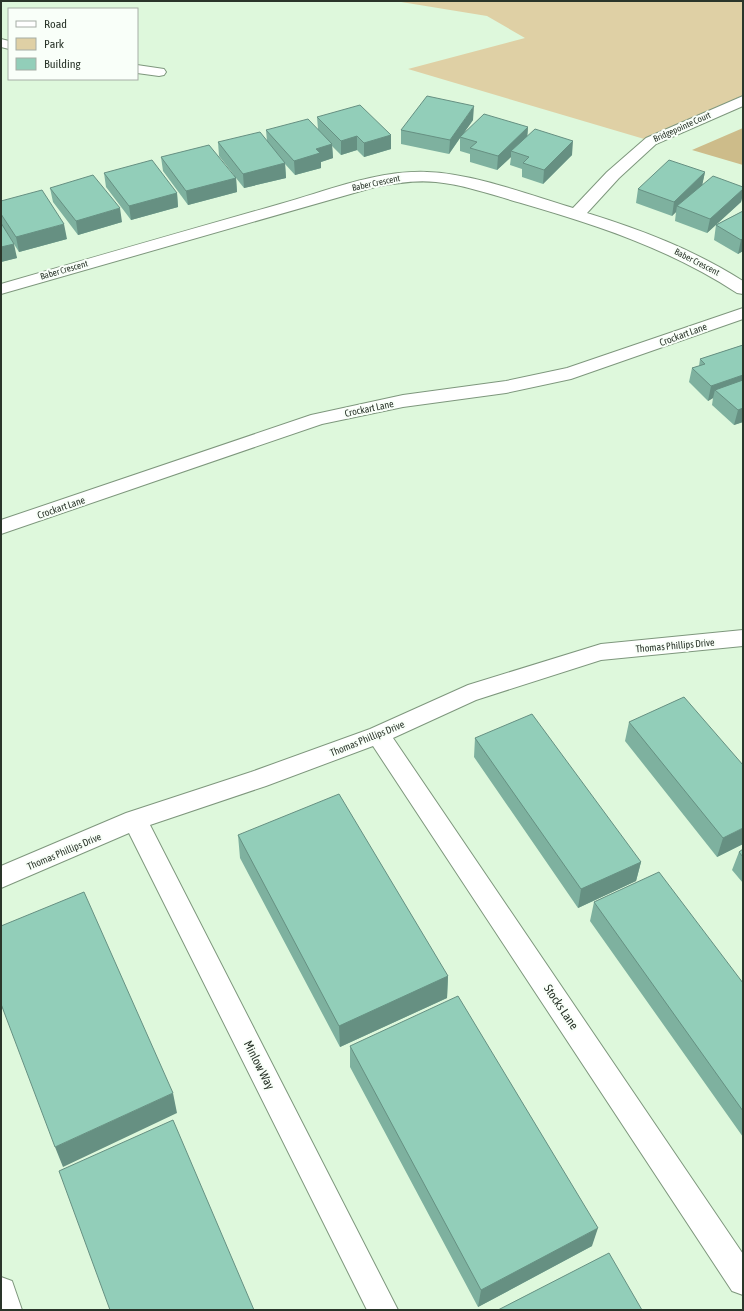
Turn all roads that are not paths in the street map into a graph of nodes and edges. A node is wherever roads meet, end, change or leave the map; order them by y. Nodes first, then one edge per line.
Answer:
1 (138, 69) edge
2 (159, 72) dead end
3 (743, 100) edge
4 (577, 214) junction
5 (1, 289) edge
6 (743, 289) edge
7 (743, 313) edge
8 (1, 527) edge
9 (736, 639) edge
10 (743, 657) edge
11 (378, 735) junction
12 (136, 820) junction
13 (1, 877) edge
14 (743, 1280) edge
15 (1, 1292) edge
16 (7, 1310) edge
17 (383, 1310) edge

1 - 2 street
3 - 4 street, Bridgepointe Court
4 - 5 street, Baber Crescent
4 - 6 street, Baber Crescent
7 - 8 street, Crockart Lane
9 - 10 street
9 - 11 street, Thomas Phillips Drive
11 - 12 street, Thomas Phillips Drive
11 - 14 street, Stocks Lane
12 - 13 street, Thomas Phillips Drive
12 - 17 street, Minlow Way
15 - 16 street

